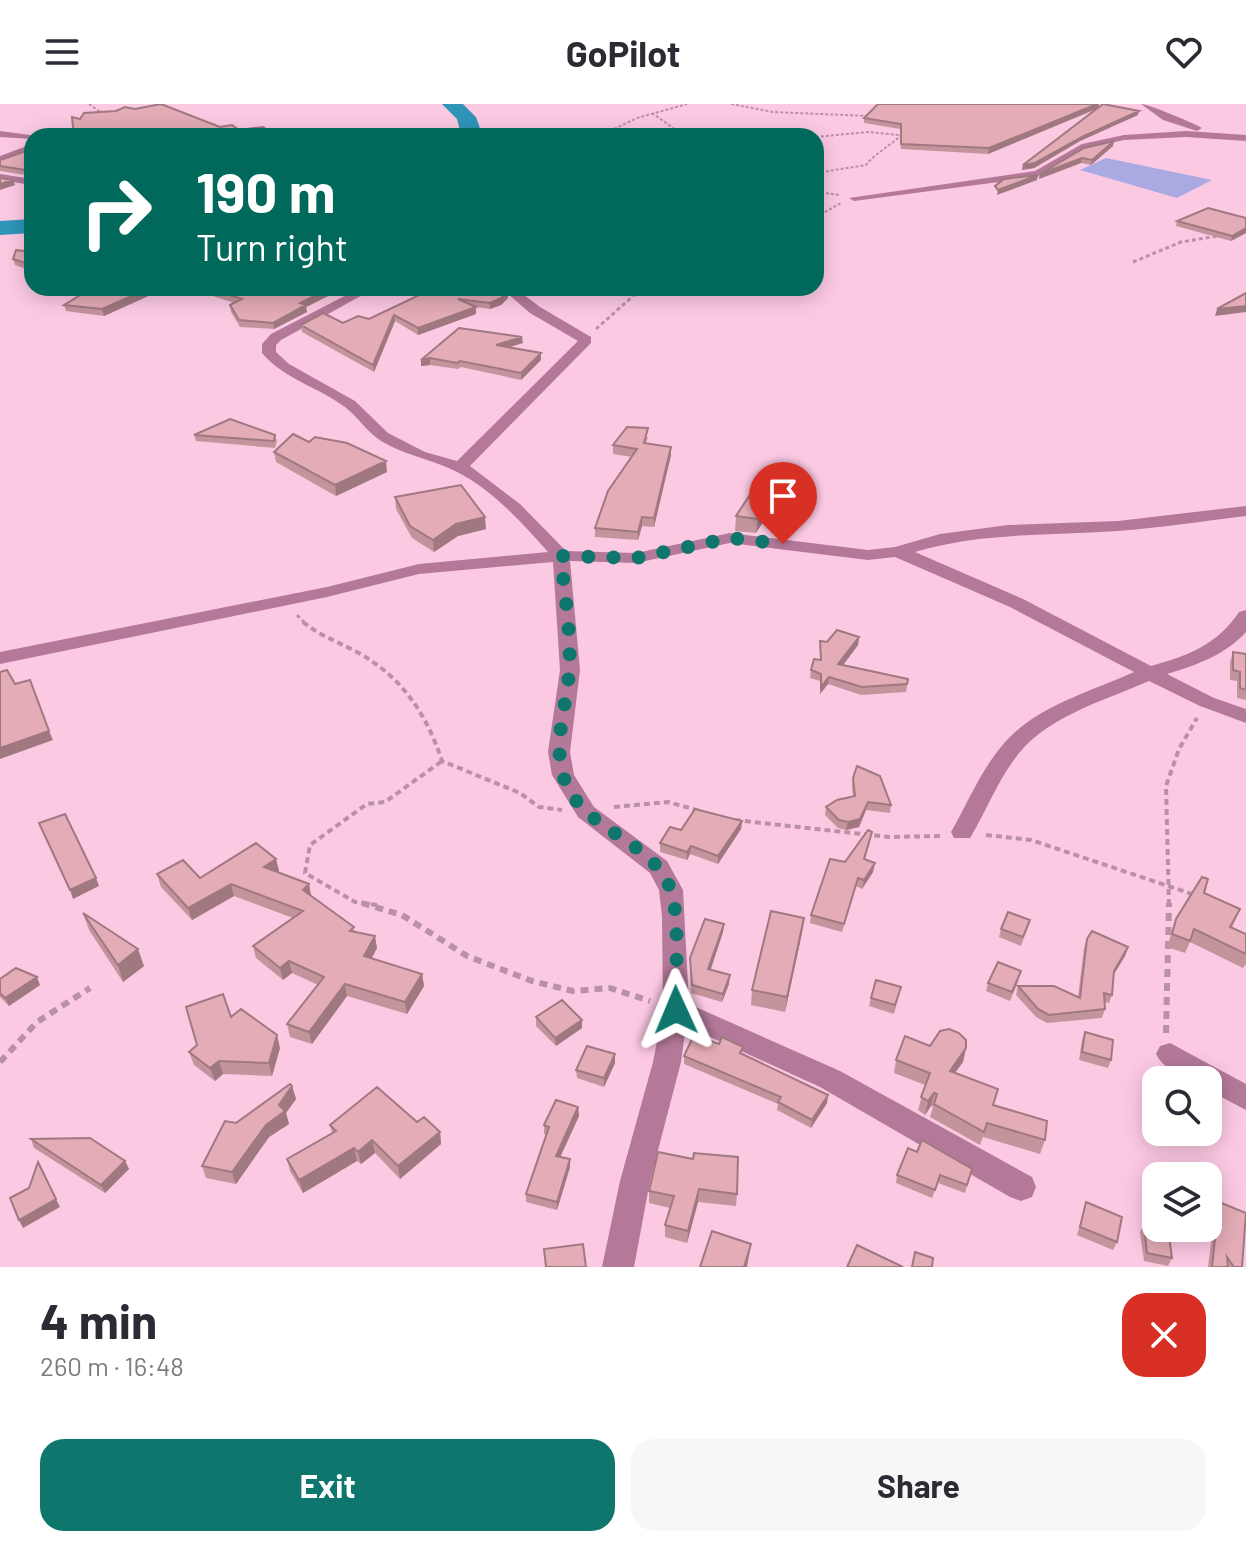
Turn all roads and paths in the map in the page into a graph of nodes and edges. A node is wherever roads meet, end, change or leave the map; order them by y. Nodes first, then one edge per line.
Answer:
1 (89, 104) edge
2 (687, 104) edge
3 (731, 104) edge
4 (1145, 104) edge
5 (652, 113) junction
6 (875, 117) edge
7 (107, 119) edge
8 (616, 128) edge
9 (673, 128) edge
10 (909, 129) edge
11 (0, 134) edge
12 (899, 135) junction
13 (1220, 135) junction
14 (24, 136) edge
15 (824, 136) edge
16 (1246, 138) edge
17 (24, 150) edge
18 (0, 159) edge
19 (824, 172) edge
20 (0, 177) edge
21 (24, 181) edge
22 (824, 193) edge
23 (854, 198) junction
24 (824, 213) edge
25 (1227, 235) edge
26 (1133, 262) dead end
27 (354, 296) edge
28 (517, 296) edge
29 (632, 296) edge
30 (586, 340) junction
31 (460, 467) junction
32 (1246, 511) edge
33 (896, 552) junction
34 (561, 556) junction
35 (327, 592) junction
36 (1246, 616) edge
37 (0, 658) edge
38 (1149, 673) junction
39 (1207, 702) junction
40 (1246, 716) edge
41 (442, 761) junction
42 (586, 812) junction
43 (707, 813) edge
44 (732, 820) edge
45 (962, 832) junction
46 (1169, 885) junction
47 (1205, 899) edge
48 (90, 988) dead end
49 (676, 1010) junction
50 (1170, 1054) joint
51 (0, 1062) edge
52 (1246, 1098) edge
53 (1021, 1187) dead end
54 (618, 1267) edge

1 - 7 path
2 - 5 path
3 - 6 path
4 - 13 street
5 - 8 path
5 - 9 path
10 - 12 path
11 - 14 street
12 - 15 path
12 - 19 path
13 - 16 street
13 - 23 street
17 - 18 street
20 - 21 street
22 - 23 path
23 - 24 path
25 - 26 path
27 - 31 street
28 - 30 street
29 - 30 path
30 - 31 street
31 - 34 street
32 - 33 street
33 - 34 street
33 - 38 street
34 - 35 street
34 - 42 street
35 - 37 street
35 - 41 path
36 - 38 street
38 - 39 street
38 - 45 street
39 - 40 street
39 - 46 path
41 - 42 path
41 - 49 path
42 - 43 path
42 - 49 street
44 - 45 path
45 - 46 path
46 - 47 path
46 - 50 path
48 - 51 path
49 - 53 street
49 - 54 street
50 - 52 street

